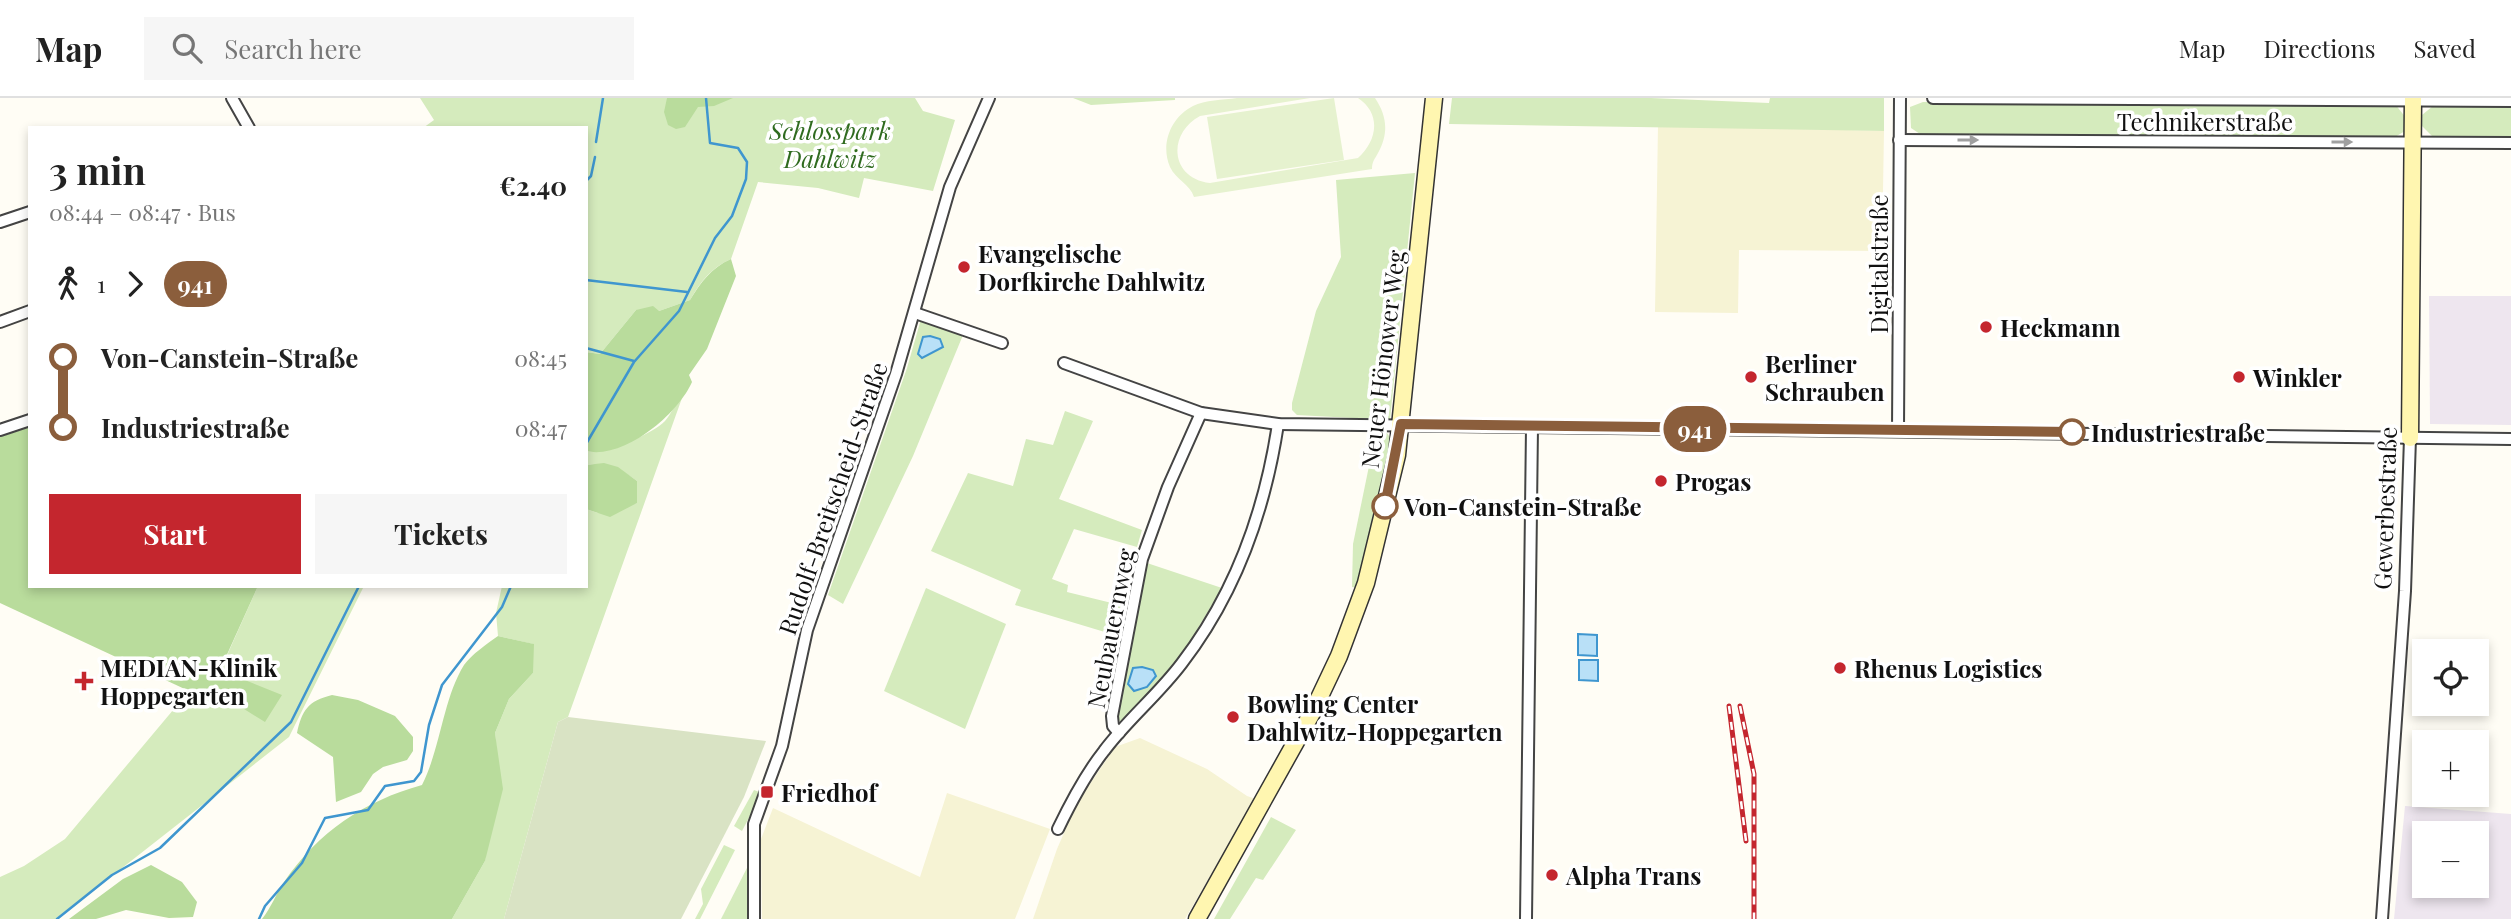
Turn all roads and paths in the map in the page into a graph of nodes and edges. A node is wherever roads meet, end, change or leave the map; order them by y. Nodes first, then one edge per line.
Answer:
1 (232, 98) edge
2 (989, 98) edge
3 (1434, 98) edge
4 (1900, 98) edge
5 (1933, 98) edge
6 (2413, 99) edge
7 (2511, 101) edge
8 (247, 126) edge
9 (1899, 140) junction
10 (2413, 143) junction
11 (2511, 143) edge
12 (28, 213) edge
13 (0, 222) edge
14 (28, 313) edge
15 (915, 313) junction
16 (0, 322) edge
17 (1002, 343) dead end
18 (1064, 363) dead end
19 (1201, 413) junction
20 (28, 421) edge
21 (1278, 424) junction
22 (1401, 424) junction
23 (1532, 427) junction
24 (0, 430) edge
25 (1898, 431) junction
26 (2410, 438) junction
27 (2511, 439) edge
28 (1119, 733) junction
29 (1058, 829) dead end
30 (754, 919) edge
31 (1197, 919) edge
32 (1526, 919) edge
33 (2382, 919) edge

1 - 8 street
2 - 15 street, Rudolf-Breitscheid-Straße
3 - 22 main road, Neuer Hönower Weg
4 - 9 street, Digitalstraße
5 - 6 street, Technikerstraße
6 - 7 street, Technikerstraße
6 - 10 main road, Gewerbestraße
9 -> 10 street, Technikerstraße
9 - 25 street, Digitalstraße
10 - 11 street, Technikerstraße
10 - 26 main road, Gewerbestraße
12 - 13 street
14 - 16 street
15 - 17 street
15 - 30 street, Rudolf-Breitscheid-Straße
18 - 19 street
19 - 21 street
19 - 28 street, Neubauernweg
20 - 24 street
21 - 22 street
21 - 28 street, Neubauernweg
22 - 23 street
22 - 31 main road, Neuer Hönower Weg
23 - 25 street
23 - 32 street
25 - 26 street
26 - 27 street
26 - 33 street, Gewerbestraße
28 - 29 street, Neubauernweg

